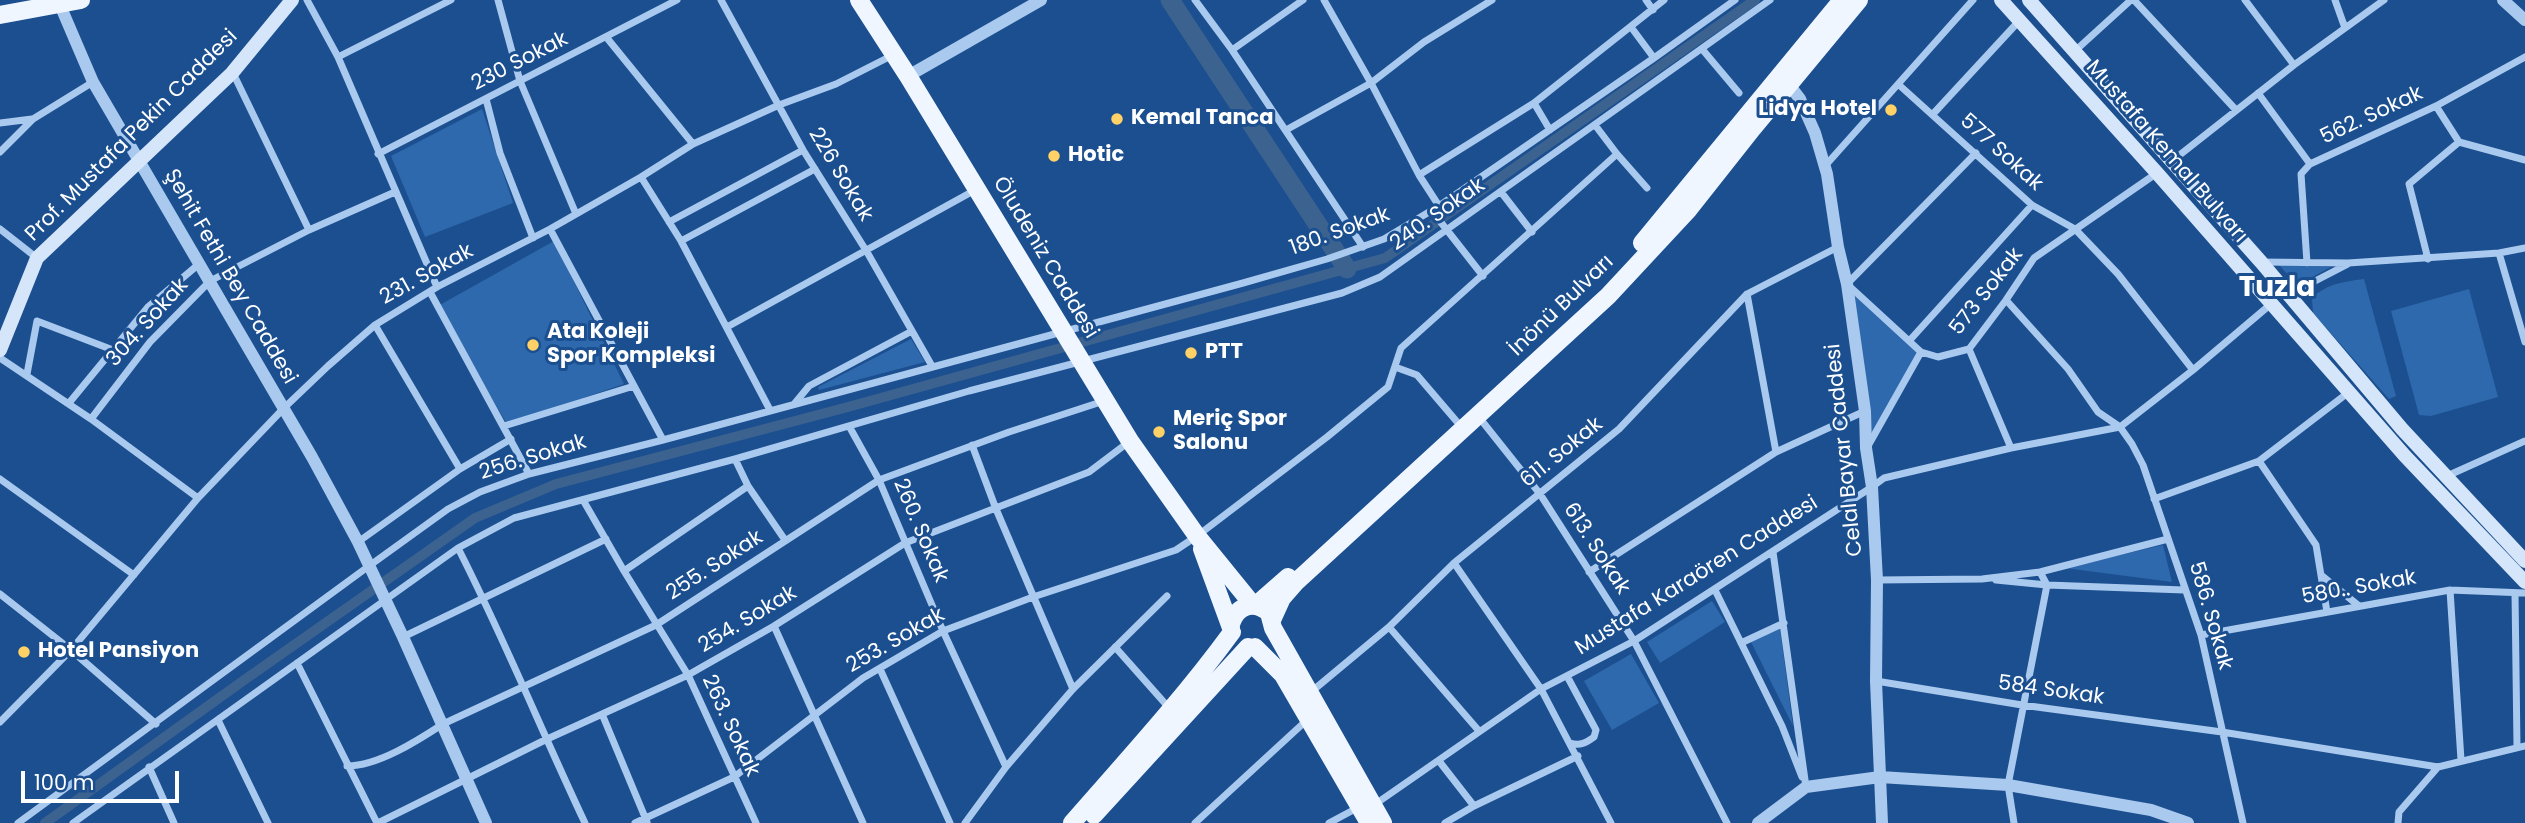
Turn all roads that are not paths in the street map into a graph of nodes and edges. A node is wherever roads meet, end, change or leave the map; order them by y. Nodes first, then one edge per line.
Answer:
1 (81, 0) edge
2 (292, 0) edge
3 (307, 0) edge
4 (451, 0) edge
5 (498, 0) edge
6 (677, 0) edge
7 (721, 0) edge
8 (859, 0) edge
9 (1041, 0) edge
10 (1195, 0) edge
11 (1303, 0) edge
12 (1324, 0) edge
13 (1492, 0) edge
14 (1646, 0) edge
15 (1664, 0) edge
16 (1735, 0) edge
17 (1770, 0) edge
18 (1842, 0) edge
19 (1859, 0) edge
20 (1973, 0) edge
21 (2001, 0) edge
22 (2029, 0) edge
23 (2133, 0) edge
24 (2245, 0) edge
25 (2335, 0) edge
26 (2384, 0) edge
27 (2503, 0) edge
28 (60, 3) edge
29 (1653, 10) junction
30 (0, 15) edge
31 (2020, 20) junction
32 (2525, 20) edge
33 (1631, 27) junction
34 (2345, 28) junction
35 (607, 38) junction
36 (1702, 49) junction
37 (1232, 50) junction
38 (2076, 50) junction
39 (894, 55) junction
40 (338, 57) junction
41 (2525, 57) edge
42 (1654, 58) junction
43 (2294, 65) junction
44 (232, 73) junction
45 (908, 76) junction
46 (1785, 79) junction
47 (520, 81) junction
48 (93, 82) junction
49 (1371, 83) junction
50 (1898, 84) junction
51 (1739, 93) dead end
52 (2258, 93) junction
53 (486, 99) junction
54 (1534, 103) junction
55 (779, 105) junction
56 (2436, 106) junction
57 (2236, 110) junction
58 (1933, 114) junction
59 (33, 119) junction
60 (0, 123) edge
61 (1595, 125) junction
62 (1286, 130) junction
63 (1550, 130) junction
64 (2459, 142) junction
65 (693, 144) junction
66 (803, 150) junction
67 (0, 152) edge
68 (1976, 153) junction
69 (379, 154) junction
70 (1617, 154) junction
71 (140, 159) junction
72 (2172, 160) junction
73 (2525, 160) edge
74 (2310, 164) junction
75 (1825, 166) junction
76 (815, 169) junction
77 (2157, 173) junction
78 (1419, 175) junction
79 (641, 177) junction
80 (1647, 188) dead end
81 (977, 189) junction
82 (395, 192) junction
83 (1501, 192) junction
84 (2032, 205) junction
85 (1435, 210) junction
86 (576, 214) junction
87 (669, 222) junction
88 (1444, 228) junction
89 (0, 229) edge
90 (550, 229) junction
91 (2074, 229) junction
92 (309, 230) junction
93 (1532, 232) junction
94 (533, 238) junction
95 (681, 241) junction
96 (1838, 247) junction
97 (1359, 248) junction
98 (2525, 248) edge
99 (867, 252) junction
100 (2498, 254) junction
101 (37, 258) junction
102 (2428, 259) junction
103 (2262, 262) junction
104 (200, 263) junction
105 (2307, 263) junction
106 (2348, 263) junction
107 (1483, 276) junction
108 (210, 281) junction
109 (1847, 284) junction
110 (434, 289) junction
111 (2290, 294) junction
112 (1747, 295) junction
113 (2006, 300) junction
114 (2271, 304) junction
115 (376, 325) junction
116 (727, 327) junction
117 (912, 331) junction
118 (1065, 333) junction
119 (1910, 340) junction
120 (2525, 342) edge
121 (1969, 349) junction
122 (0, 350) edge
123 (113, 350) junction
124 (1922, 352) junction
125 (0, 358) edge
126 (1079, 358) junction
127 (932, 366) junction
128 (1395, 367) junction
129 (2193, 370) junction
130 (27, 374) junction
131 (1510, 381) junction
132 (634, 386) junction
133 (2349, 392) junction
134 (1105, 401) junction
135 (69, 403) junction
136 (795, 403) junction
137 (284, 408) junction
138 (770, 410) junction
139 (1865, 411) junction
140 (1478, 416) junction
141 (91, 419) junction
142 (1458, 423) junction
143 (504, 426) junction
144 (849, 426) junction
145 (2120, 427) junction
146 (511, 439) junction
147 (663, 440) junction
148 (2525, 440) edge
149 (1130, 441) junction
150 (972, 445) junction
151 (1866, 448) junction
152 (2011, 448) junction
153 (1776, 452) junction
154 (735, 459) junction
155 (2259, 461) junction
156 (460, 469) junction
157 (529, 474) junction
158 (2447, 476) junction
159 (0, 479) edge
160 (879, 480) junction
161 (748, 486) junction
162 (1872, 488) junction
163 (1539, 494) junction
164 (198, 498) junction
165 (2154, 499) junction
166 (583, 500) junction
167 (996, 509) junction
168 (1197, 536) junction
169 (606, 538) junction
170 (2168, 539) junction
171 (785, 540) junction
172 (358, 542) junction
173 (905, 543) junction
174 (458, 548) junction
175 (1773, 552) junction
176 (2525, 561) edge
177 (1454, 563) junction
178 (369, 566) junction
179 (624, 571) junction
180 (1590, 572) junction
181 (2040, 572) junction
182 (134, 575) junction
183 (2321, 575) junction
184 (1982, 579) junction
185 (1877, 580) junction
186 (2525, 582) edge
187 (2047, 585) junction
188 (1715, 590) junction
189 (2184, 590) junction
190 (2450, 590) junction
191 (2515, 593) junction
192 (2525, 593) edge
193 (0, 594) edge
194 (1167, 596) dead end
195 (1033, 597) junction
196 (484, 599) junction
197 (385, 601) junction
198 (1254, 606) junction
199 (2359, 606) junction
200 (2327, 612) junction
201 (1784, 623) junction
202 (1272, 624) junction
203 (656, 625) junction
204 (774, 626) junction
205 (1389, 627) junction
206 (1231, 628) junction
207 (943, 631) junction
208 (2201, 635) junction
209 (403, 637) junction
210 (1634, 641) junction
211 (1741, 643) junction
212 (1115, 647) junction
213 (1251, 647) junction
214 (71, 650) junction
215 (297, 663) junction
216 (880, 669) junction
217 (688, 675) junction
218 (1567, 676) junction
219 (1876, 681) junction
220 (521, 687) junction
221 (1073, 689) junction
222 (1541, 689) junction
223 (1310, 692) junction
224 (2022, 705) junction
225 (1171, 710) junction
226 (602, 714) junction
227 (815, 714) junction
228 (1309, 718) junction
229 (218, 720) junction
230 (0, 722) edge
231 (156, 724) junction
232 (443, 724) junction
233 (1479, 731) junction
234 (2222, 732) junction
235 (545, 740) junction
236 (1570, 743) junction
237 (2521, 746) edge
238 (1578, 756) junction
239 (1439, 761) junction
240 (2461, 761) junction
241 (347, 766) junction
242 (149, 767) junction
243 (1006, 767) junction
244 (2438, 767) junction
245 (734, 777) junction
246 (1880, 777) junction
247 (467, 779) junction
248 (2008, 785) junction
249 (1806, 788) junction
250 (1474, 806) junction
251 (1368, 812) edge
252 (646, 821) edge
253 (18, 823) edge
254 (73, 823) edge
255 (174, 823) edge
256 (268, 823) edge
257 (378, 823) edge
258 (486, 823) edge
259 (584, 823) edge
260 (635, 823) edge
261 (755, 823) edge
262 (863, 823) edge
263 (950, 823) edge
264 (965, 823) edge
265 (1072, 823) edge
266 (1087, 823) edge
267 (1195, 823) edge
268 (1329, 823) edge
269 (1383, 823) edge
270 (1445, 823) edge
271 (1611, 823) edge
272 (1727, 823) edge
273 (1758, 823) edge
274 (1882, 823) edge
275 (2014, 823) edge
276 (2188, 823) edge
277 (2243, 823) edge
278 (2398, 823) edge

1 - 28 main road
2 - 44 main road, Prof. Mustafa Pekin Caddesi
3 - 40 street
4 - 40 street
5 - 47 street
6 - 35 street, 230 Sokak
7 - 55 street, 226 Sokak
8 - 39 main road, Öludeniz Caddesi
9 - 45 street
10 - 37 street
11 - 37 street
12 - 49 street
13 - 49 street
14 - 29 street
15 - 29 street
16 - 42 street, 180. Sokak
17 - 36 street, 240. Sokak
18 - 46 main road, İnönü Bulvarı
19 - 46 main road, İnönü Bulvarı
20 - 50 street
21 - 31 main road, Mustafa Kemal Bulvarı
22 - 38 main road, Mustafa Kemal Bulvarı
23 - 38 street
23 - 57 street
24 - 43 street
25 - 34 street
26 - 34 street
27 - 32 street
28 - 30 main road
28 - 48 street, Şehit Fethi Bey Caddesi
29 - 33 street
31 - 58 street
31 - 77 main road, Mustafa Kemal Bulvarı
33 - 42 street
33 - 54 street
34 - 43 street
35 - 47 street, 230 Sokak
35 - 65 street
36 - 51 street
36 - 61 street, 240. Sokak
37 - 62 street
38 - 72 main road, Mustafa Kemal Bulvarı
39 - 45 main road, Öludeniz Caddesi
39 - 55 street, 231. Sokak
40 - 69 street
41 - 56 street, 562. Sokak
42 - 63 street, 180. Sokak
43 - 52 street
44 - 71 main road, Prof. Mustafa Pekin Caddesi
44 - 92 street
45 - 81 main road, Öludeniz Caddesi
46 - 75 street, Celal Bayar Caddesi
46 - 131 main road, İnönü Bulvarı
47 - 53 street, 230 Sokak
47 - 86 street
48 - 59 street
48 - 71 street, Şehit Fethi Bey Caddesi
49 - 62 street
49 - 78 street
50 - 58 street, 577 Sokak
50 - 75 street
52 - 57 street
52 - 74 street, 562. Sokak
53 - 69 street, 230 Sokak
53 - 94 street
54 - 63 street
54 - 78 street
55 - 65 street, 231. Sokak
55 - 66 street, 226 Sokak
56 - 64 street
56 - 74 street, 562. Sokak
57 - 72 street
58 - 68 street, 577 Sokak
59 - 60 street
59 - 67 street
61 - 70 street
61 - 83 street, 240. Sokak
62 - 97 street
63 - 85 street, 180. Sokak
64 - 73 street
64 - 102 street
65 - 79 street, 231. Sokak
66 - 76 street, 226 Sokak
66 - 87 street
68 - 84 street, 577 Sokak
68 - 109 street
69 - 82 street
70 - 80 street
70 - 93 street, 253. Sokak
71 - 101 main road, Prof. Mustafa Pekin Caddesi
71 - 104 street, Şehit Fethi Bey Caddesi
72 - 103 main road, Mustafa Kemal Bulvarı
74 - 105 street
75 - 96 street, Celal Bayar Caddesi
76 - 95 street
76 - 99 street, 226 Sokak
77 - 91 street, 573 Sokak
77 - 114 main road, Mustafa Kemal Bulvarı
78 - 85 street
79 - 86 street, 231. Sokak
79 - 87 street
81 - 99 street
81 - 118 main road, Öludeniz Caddesi
82 - 92 street, 304. Sokak
82 - 110 street
83 - 88 street, 240. Sokak
83 - 93 street
84 - 91 street, 577 Sokak
84 - 119 street
85 - 88 street
85 - 97 street, 180. Sokak
86 - 90 street, 231. Sokak
87 - 95 street
88 - 107 street
88 - 126 street, 240. Sokak
89 - 101 street
90 - 94 street, 231. Sokak
90 - 132 street
91 - 113 street, 573 Sokak
91 - 129 street, 577 Sokak
92 - 108 street, 304. Sokak
93 - 107 street, 253. Sokak
94 - 110 street, 231. Sokak
95 - 116 street
96 - 109 street, Celal Bayar Caddesi
96 - 112 street, 611. Sokak
97 - 118 street, 180. Sokak
98 - 100 street
99 - 116 street
99 - 117 street, 226 Sokak
100 - 102 street
100 - 120 street
101 - 122 main road, Prof. Mustafa Pekin Caddesi
102 - 106 street
103 - 105 street
103 - 111 main road, Mustafa Kemal Bulvarı
104 - 108 street, Şehit Fethi Bey Caddesi
104 - 123 street
105 - 106 street
106 - 111 street
107 - 128 street, 253. Sokak
108 - 137 street, Şehit Fethi Bey Caddesi
108 - 141 street, 304. Sokak
109 - 119 street
109 - 139 street, Celal Bayar Caddesi
110 - 115 street, 231. Sokak
110 - 143 street
111 - 158 main road, Mustafa Kemal Bulvarı
112 - 153 street
112 - 163 street, 611. Sokak
113 - 121 street, 573 Sokak
113 - 145 street, 586. Sokak
114 - 129 street, Mustafa Karaören Caddesi
114 - 133 main road, Mustafa Kemal Bulvarı
115 - 137 street, 231. Sokak
115 - 156 street
116 - 138 street
117 - 127 street, 226 Sokak
117 - 136 street
118 - 126 main road, Öludeniz Caddesi
118 - 127 street, 256. Sokak
119 - 124 street
121 - 124 street, 573 Sokak
121 - 152 street
123 - 130 street
123 - 135 street
124 - 151 street
125 - 130 street
126 - 134 main road, Öludeniz Caddesi
126 - 144 street
127 - 136 street, 256. Sokak
128 - 142 street
128 - 168 street, 253. Sokak
129 - 145 street, Mustafa Karaören Caddesi
130 - 135 street
131 - 140 main road, İnönü Bulvarı
131 - 142 main road, İnönü Bulvarı
132 - 143 street
132 - 147 street
133 - 155 street
133 - 186 main road, Mustafa Kemal Bulvarı
134 - 149 main road, Öludeniz Caddesi
134 - 150 street, 255. Sokak
135 - 141 street
136 - 138 street, 256. Sokak
137 - 164 street, 231. Sokak
137 - 172 street, Şehit Fethi Bey Caddesi
138 - 147 street, 256. Sokak
139 - 151 street, Celal Bayar Caddesi
139 - 153 street
140 - 163 street, 613. Sokak
140 - 202 main road, İnönü Bulvarı
141 - 164 street
142 - 198 main road, İnönü Bulvarı
143 - 146 street
144 - 154 street
144 - 160 street, 260. Sokak
145 - 152 street, Mustafa Karaören Caddesi
145 - 165 street, 586. Sokak
146 - 156 street
146 - 157 street
147 - 157 street, 256. Sokak
148 - 158 street
149 - 167 street, 254. Sokak
149 - 168 main road, Öludeniz Caddesi
150 - 160 street, 255. Sokak
150 - 167 street
151 - 162 street, Celal Bayar Caddesi
152 - 162 street, Mustafa Karaören Caddesi
153 - 180 street
154 - 161 street
154 - 166 street
155 - 165 street
155 - 183 street
156 - 172 street
157 - 178 street, 256. Sokak
158 - 176 main road, Mustafa Kemal Bulvarı
159 - 182 street
160 - 171 street, 255. Sokak
160 - 173 street, 260. Sokak
161 - 171 street
161 - 179 street
162 - 175 street, Mustafa Karaören Caddesi
162 - 185 street, Celal Bayar Caddesi
163 - 177 street, 611. Sokak
163 - 180 street, 613. Sokak
164 - 182 street, 231. Sokak
165 - 170 street, 586. Sokak
166 - 169 street, 263. Sokak
166 - 174 street
167 - 173 street, 254. Sokak
167 - 195 street
168 - 195 street, 253. Sokak
168 - 198 main road
168 - 206 main road
169 - 179 street, 263. Sokak
169 - 196 street
170 - 181 street
170 - 189 street, 586. Sokak
171 - 203 street, 255. Sokak
172 - 178 street, Şehit Fethi Bey Caddesi
173 - 204 street, 254. Sokak
173 - 207 street, 260. Sokak
174 - 196 street
174 - 197 street
175 - 188 street, Mustafa Karaören Caddesi
175 - 201 street
177 - 205 street, 611. Sokak
177 - 222 street
178 - 197 street, Şehit Fethi Bey Caddesi
178 - 231 street, 256. Sokak
179 - 203 street, 263. Sokak
180 - 210 street, 613. Sokak
181 - 184 street
181 - 187 street
182 - 214 street, 231. Sokak
183 - 199 street
183 - 200 street
184 - 185 street
184 - 187 street
185 - 219 street, Celal Bayar Caddesi
187 - 189 street
187 - 224 street
188 - 210 street, Mustafa Karaören Caddesi
188 - 211 street
189 - 208 street, 586. Sokak
190 - 191 street, 580.. Sokak
190 - 199 street, 580.. Sokak
190 - 240 street
191 - 192 street, 580.. Sokak
191 - 237 street
193 - 214 street
194 - 212 street
195 - 207 street, 253. Sokak
195 - 221 street
196 - 209 street
196 - 220 street
197 - 209 street, Şehit Fethi Bey Caddesi
197 - 215 street
198 - 202 main road
198 - 206 main road
199 - 200 street, 580.. Sokak
200 - 208 street, 580.. Sokak
201 - 211 street
201 - 249 street
202 - 213 main road
202 - 223 main road
203 - 217 street, 263. Sokak
203 - 220 street, 255. Sokak
204 - 217 street, 254. Sokak
204 - 227 street
205 - 223 street, 611. Sokak
205 - 233 street
206 - 213 main road
206 - 225 main road
207 - 216 street, 253. Sokak
207 - 243 street, 260. Sokak
208 - 234 street, 586. Sokak
209 - 232 street, Şehit Fethi Bey Caddesi
210 - 218 street, Mustafa Karaören Caddesi
210 - 272 street, 613. Sokak
211 - 249 street
212 - 221 street
212 - 225 street
213 - 228 main road
213 - 266 main road
214 - 230 street, 231. Sokak
214 - 231 street
215 - 229 street
215 - 241 street
216 - 227 street, 253. Sokak
216 - 263 street
217 - 226 street, 254. Sokak
217 - 245 street, 263. Sokak
218 - 222 street, Mustafa Karaören Caddesi
218 - 236 street
219 - 224 street, 584 Sokak
219 - 246 street, Celal Bayar Caddesi
220 - 232 street, 255. Sokak
220 - 235 street
221 - 243 street
222 - 233 street, Mustafa Karaören Caddesi
222 - 236 street
223 - 251 main road
224 - 234 street, 584 Sokak
224 - 248 street
225 - 265 main road
226 - 235 street, 254. Sokak
226 - 252 street
227 - 245 street, 253. Sokak
227 - 262 street
228 - 251 main road
228 - 267 street
229 - 242 street
229 - 256 street
231 - 253 street, 256. Sokak
232 - 241 street, 255. Sokak
232 - 247 street, Şehit Fethi Bey Caddesi
233 - 239 street, Mustafa Karaören Caddesi
234 - 244 street, 584 Sokak
234 - 277 street, 586. Sokak
235 - 247 street, 254. Sokak
235 - 259 street
236 - 238 street
237 - 240 street
238 - 250 street
238 - 271 street
239 - 250 street
239 - 251 street, Mustafa Karaören Caddesi
240 - 244 street
241 - 257 street
242 - 254 street
242 - 255 street
243 - 264 street
244 - 278 street
245 - 252 street, 253. Sokak
245 - 261 street, 263. Sokak
246 - 248 street
246 - 249 street
246 - 274 street, Celal Bayar Caddesi
247 - 257 street, 254. Sokak
247 - 258 street, Şehit Fethi Bey Caddesi
248 - 275 street
248 - 276 street
249 - 273 street
250 - 270 street
251 - 268 street, Mustafa Karaören Caddesi
251 - 269 main road
252 - 260 street, 253. Sokak

